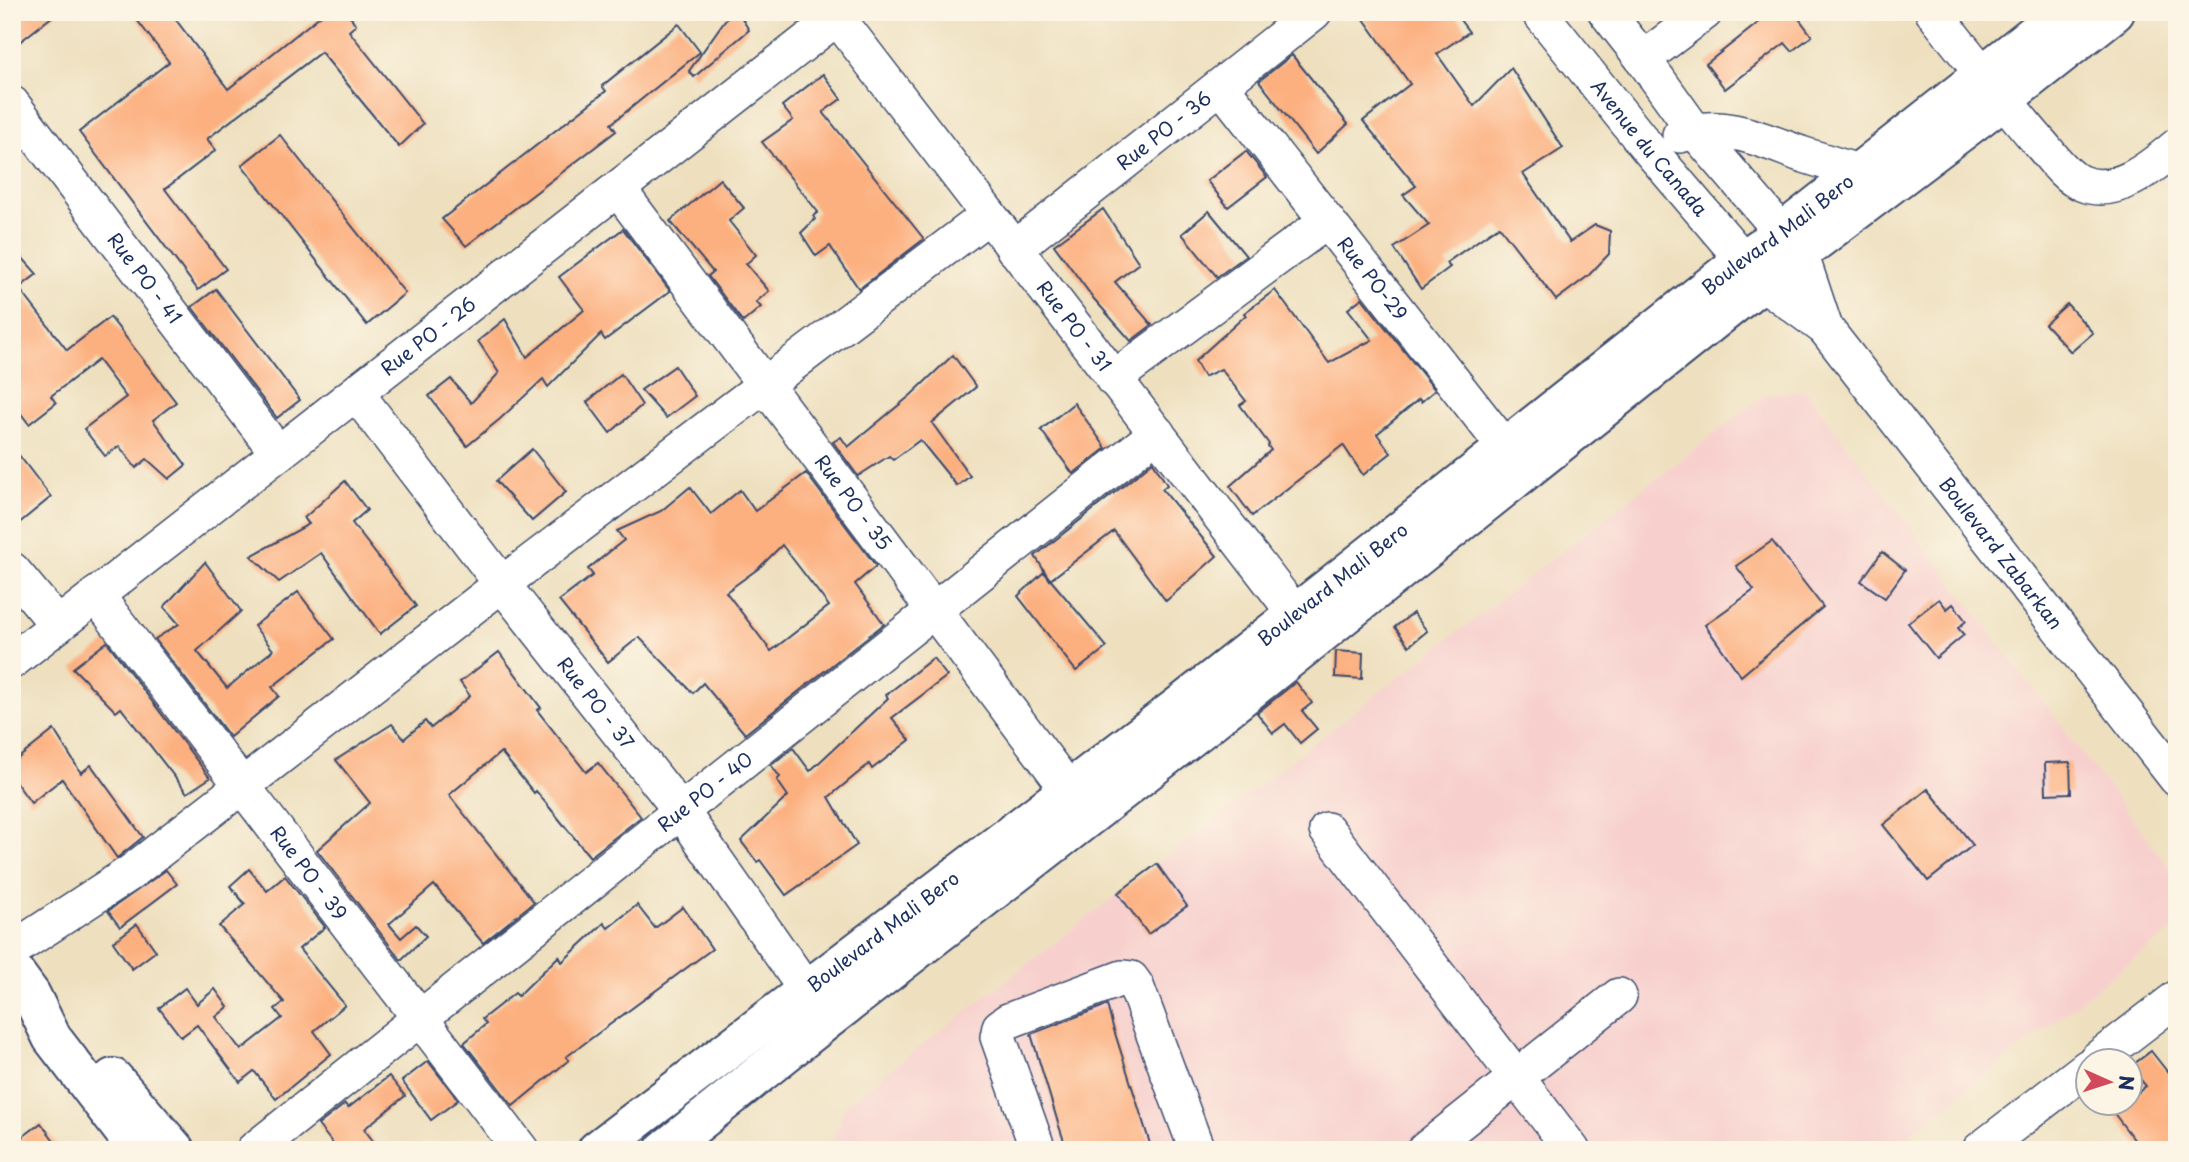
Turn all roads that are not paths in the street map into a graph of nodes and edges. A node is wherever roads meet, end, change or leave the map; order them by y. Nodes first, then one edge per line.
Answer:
1 (1314, 12) edge
2 (1539, 12) edge
3 (1606, 12) edge
4 (1705, 12) edge
5 (1933, 12) edge
6 (2062, 12) edge
7 (2115, 12) edge
8 (838, 14) edge
9 (1643, 59) junction
10 (1220, 86) junction
11 (1993, 88) junction
12 (12, 104) edge
13 (1694, 130) junction
14 (2177, 146) edge
15 (1647, 147) junction
16 (1858, 172) junction
17 (618, 189) junction
18 (989, 215) junction
19 (1327, 221) junction
20 (1791, 243) junction
21 (1014, 249) junction
22 (1753, 271) junction
23 (1825, 328) junction
24 (1113, 379) junction
25 (764, 385) junction
26 (356, 393) junction
27 (1157, 433) junction
28 (278, 453) junction
29 (1515, 460) junction
30 (12, 570) edge
31 (502, 584) junction
32 (96, 595) junction
33 (933, 610) junction
34 (58, 625) junction
35 (1305, 626) junction
36 (12, 660) edge
37 (2177, 779) edge
38 (243, 786) junction
39 (1079, 804) junction
40 (681, 811) junction
41 (1327, 830) dead end
42 (12, 950) edge
43 (22, 982) edge
44 (1619, 996) dead end
45 (2177, 999) edge
46 (818, 1005) junction
47 (420, 1018) junction
48 (2115, 1046) edge
49 (1516, 1077) junction
50 (2074, 1078) edge
51 (138, 1150) edge
52 (175, 1150) edge
53 (254, 1150) edge
54 (521, 1150) edge
55 (597, 1150) edge
56 (664, 1150) edge
57 (1038, 1150) edge
58 (1197, 1150) edge
59 (1425, 1150) edge
60 (1572, 1150) edge
61 (1980, 1150) edge

1 - 10 street, Rue PO - 36
2 - 15 street, Avenue du Canada
3 - 9 street
4 - 9 street
5 - 11 street
6 - 11 main road, Boulevard Mali Bero
7 - 11 main road, Boulevard Mali Bero
8 - 17 street, Rue PO - 26
8 - 18 street, Rue PO - 31
9 - 13 street
10 - 19 street, Rue PO-29
10 - 21 street, Rue PO - 36
11 - 14 street
11 - 16 main road, Boulevard Mali Bero
11 - 20 main road, Boulevard Mali Bero
12 - 28 street, Rue PO - 41
13 - 15 street
13 - 16 street
13 - 20 street
15 - 22 street, Avenue du Canada
16 - 20 main road, Boulevard Mali Bero
17 - 25 street, Rue PO - 35
17 - 26 street, Rue PO - 26
18 - 21 street, Rue PO - 31
18 - 25 street
19 - 24 street
19 - 29 street, Rue PO-29
20 - 22 main road, Boulevard Mali Bero
20 - 23 street, Boulevard Zabarkan
21 - 24 street, Rue PO - 31
22 - 23 street, Boulevard Zabarkan
22 - 29 main road, Boulevard Mali Bero
23 - 37 street, Boulevard Zabarkan
24 - 27 street, Rue PO - 31
25 - 31 street
25 - 33 street, Rue PO - 35
26 - 28 street, Rue PO - 26
26 - 31 street, Rue PO - 37
27 - 33 street, Rue PO - 40
27 - 35 street, Rue PO - 31
28 - 32 street, Rue PO - 26
29 - 35 main road, Boulevard Mali Bero
30 - 34 street
31 - 38 street
31 - 40 street, Rue PO - 37
32 - 34 street, Rue PO - 26
32 - 38 street, Rue PO - 39
33 - 39 street, Rue PO - 35
33 - 40 street, Rue PO - 40
34 - 36 street, Rue PO - 26
35 - 39 main road, Boulevard Mali Bero
38 - 42 street
38 - 47 street, Rue PO - 39
39 - 46 main road, Boulevard Mali Bero
40 - 46 street, Rue PO - 37
40 - 47 street, Rue PO - 40
41 - 49 street
43 - 51 main road
43 - 52 main road
44 - 49 street
45 - 48 street
46 - 55 main road, Boulevard Mali Bero
46 - 56 main road, Boulevard Mali Bero
47 - 53 street, Rue PO - 40
47 - 54 street, Rue PO - 39
49 - 59 street
49 - 60 street
50 - 61 street
57 - 58 street

